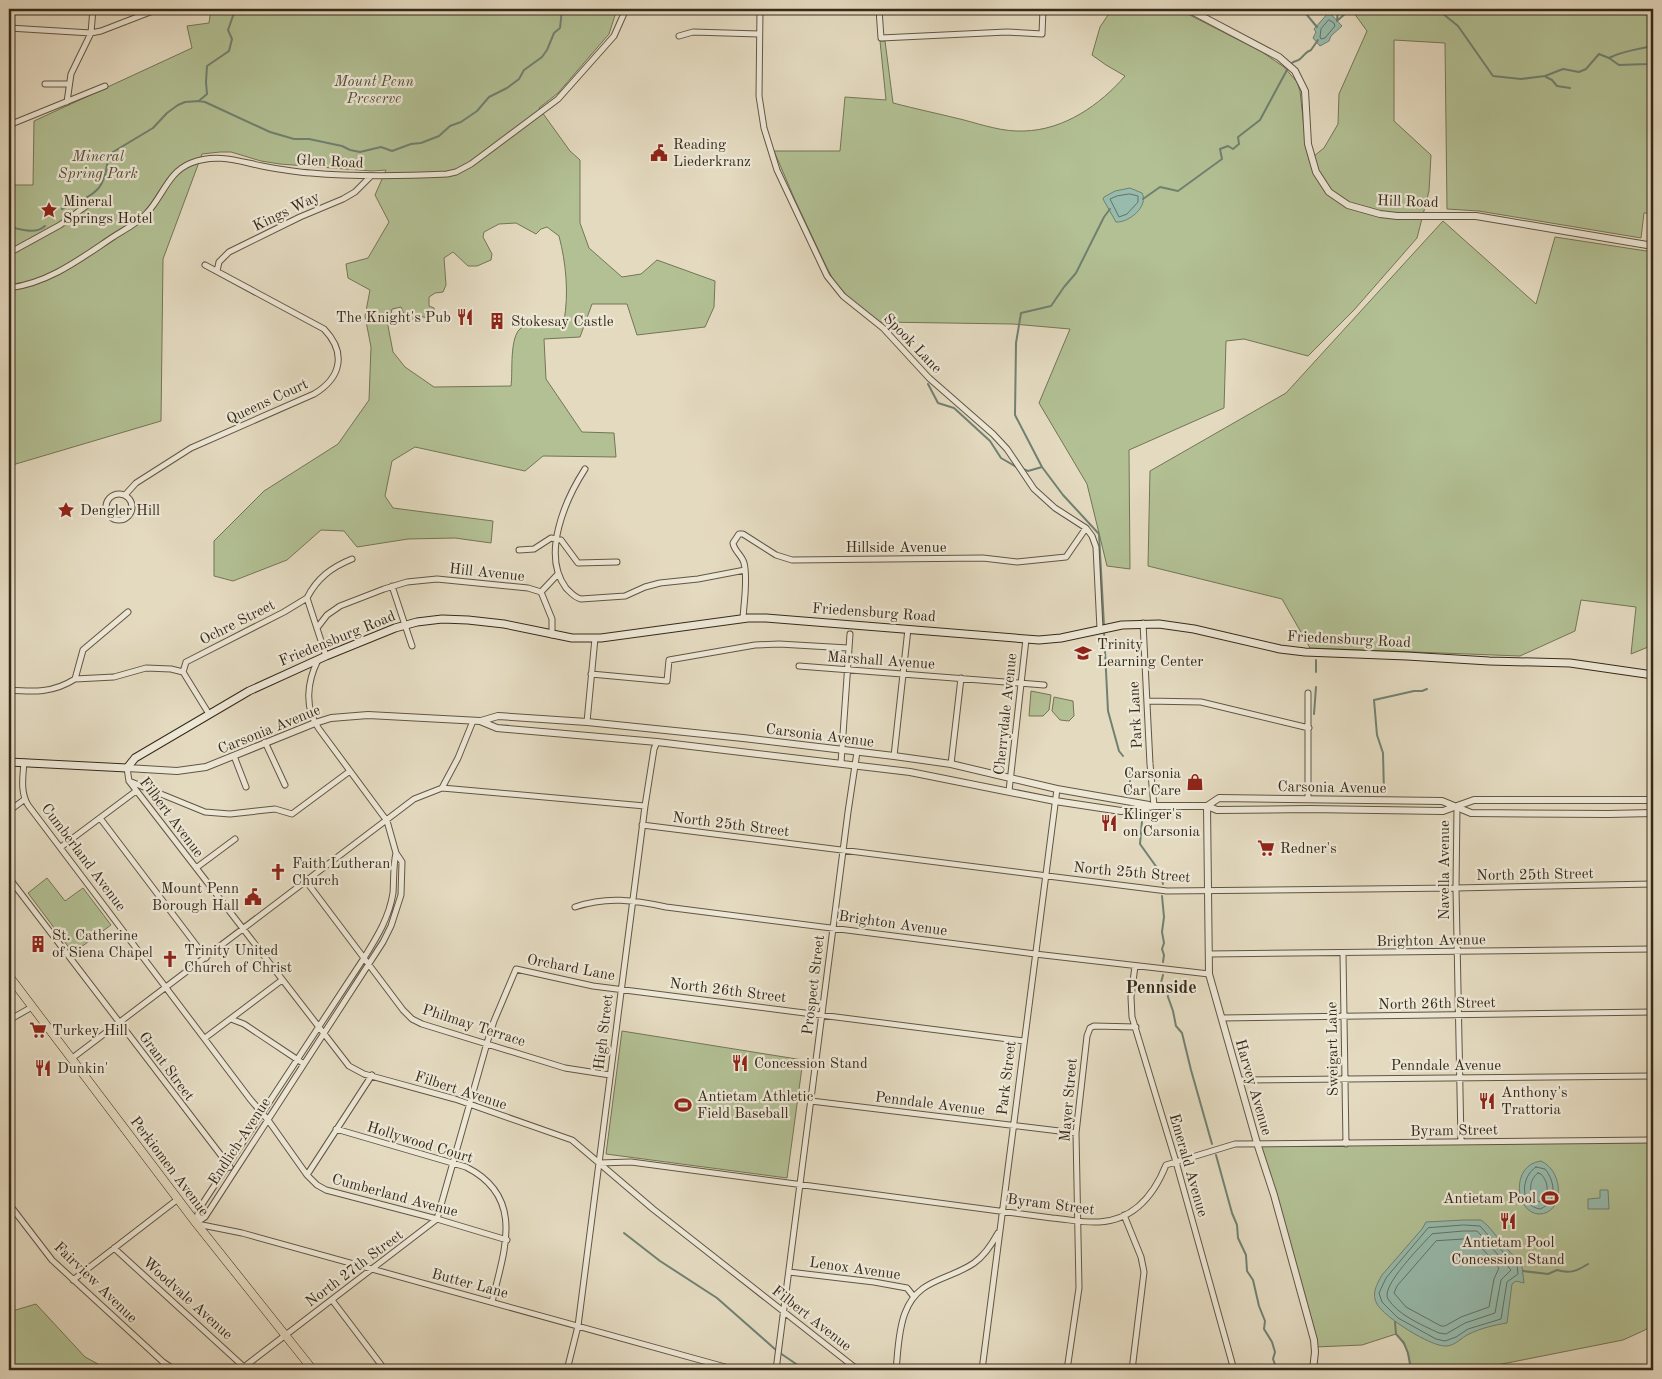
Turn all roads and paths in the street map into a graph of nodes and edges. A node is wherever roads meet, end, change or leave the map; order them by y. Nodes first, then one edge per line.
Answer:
1 (93, 9) edge
2 (158, 9) edge
3 (626, 9) edge
4 (760, 9) edge
5 (879, 9) edge
6 (1043, 9) edge
7 (1188, 9) edge
8 (9, 28) edge
9 (91, 33) junction
10 (759, 34) junction
11 (680, 36) dead end
12 (45, 84) dead end
13 (69, 84) junction
14 (105, 86) dead end
15 (67, 102) junction
16 (9, 125) edge
17 (371, 176) junction
18 (90, 203) dead end
19 (1653, 246) edge
20 (9, 253) edge
21 (205, 265) dead end
22 (217, 271) junction
23 (9, 288) edge
24 (584, 469) dead end
25 (125, 495) junction
26 (1086, 528) junction
27 (556, 538) junction
28 (519, 550) dead end
29 (352, 559) dead end
30 (617, 562) dead end
31 (745, 570) junction
32 (558, 574) junction
33 (392, 586) junction
34 (541, 592) junction
35 (307, 598) junction
36 (128, 612) dead end
37 (743, 618) junction
38 (1143, 624) junction
39 (404, 625) junction
40 (317, 628) junction
41 (908, 629) junction
42 (1100, 629) junction
43 (850, 634) dead end
44 (552, 635) junction
45 (595, 638) junction
46 (1026, 639) junction
47 (412, 646) dead end
48 (848, 648) junction
49 (326, 656) junction
50 (318, 659) junction
51 (799, 666) dead end
52 (847, 670) junction
53 (183, 672) junction
54 (591, 674) junction
55 (904, 675) junction
56 (1653, 675) edge
57 (75, 678) junction
58 (960, 678) junction
59 (1021, 683) junction
60 (1044, 685) dead end
61 (9, 690) edge
62 (1308, 693) dead end
63 (1147, 701) junction
64 (209, 714) junction
65 (473, 721) junction
66 (480, 721) junction
67 (315, 722) junction
68 (586, 722) junction
69 (1308, 728) junction
70 (265, 742) junction
71 (658, 742) junction
72 (842, 751) junction
73 (857, 752) junction
74 (234, 756) junction
75 (894, 756) junction
76 (9, 762) edge
77 (24, 762) junction
78 (841, 764) junction
79 (951, 764) junction
80 (855, 766) junction
81 (127, 768) junction
82 (350, 771) junction
83 (1011, 778) junction
84 (129, 781) junction
85 (285, 785) dead end
86 (246, 787) dead end
87 (442, 788) junction
88 (1057, 789) junction
89 (136, 791) junction
90 (1009, 791) junction
91 (24, 799) junction
92 (1308, 799) junction
93 (1653, 800) edge
94 (1055, 801) junction
95 (645, 806) junction
96 (1154, 806) junction
97 (1207, 806) junction
98 (1456, 807) junction
99 (9, 811) edge
100 (1653, 813) edge
101 (100, 818) junction
102 (387, 821) junction
103 (642, 825) junction
104 (235, 839) dead end
105 (61, 847) junction
106 (843, 852) junction
107 (396, 853) junction
108 (196, 868) junction
109 (1045, 877) junction
110 (9, 878) edge
111 (306, 881) junction
112 (1653, 884) edge
113 (15, 886) junction
114 (1456, 888) junction
115 (1209, 890) junction
116 (9, 891) edge
117 (633, 900) junction
118 (576, 907) dead end
119 (834, 928) junction
120 (243, 929) junction
121 (1653, 949) edge
122 (1458, 952) junction
123 (1035, 954) junction
124 (1209, 954) junction
125 (1343, 954) junction
126 (206, 958) junction
127 (364, 958) junction
128 (369, 964) junction
129 (1135, 966) junction
130 (1209, 974) junction
131 (9, 976) edge
132 (282, 980) junction
133 (167, 987) junction
134 (621, 989) junction
135 (32, 1007) junction
136 (1653, 1012) edge
137 (822, 1014) junction
138 (1459, 1015) junction
139 (1344, 1017) junction
140 (1222, 1018) junction
141 (231, 1019) junction
142 (9, 1020) edge
143 (119, 1023) junction
144 (318, 1027) junction
145 (1136, 1027) junction
146 (324, 1035) junction
147 (205, 1038) junction
148 (1024, 1041) junction
149 (487, 1043) junction
150 (71, 1059) junction
151 (297, 1060) junction
152 (304, 1064) junction
153 (372, 1075) junction
154 (610, 1075) junction
155 (1653, 1076) edge
156 (1345, 1078) junction
157 (1460, 1078) junction
158 (1239, 1080) junction
159 (811, 1101) junction
160 (470, 1105) junction
161 (262, 1113) junction
162 (268, 1120) junction
163 (1012, 1126) junction
164 (336, 1129) junction
165 (1076, 1134) junction
166 (1653, 1140) edge
167 (1461, 1142) junction
168 (1257, 1143) junction
169 (1346, 1144) junction
170 (454, 1162) junction
171 (1176, 1162) junction
172 (599, 1163) junction
173 (228, 1166) junction
174 (234, 1172) junction
175 (307, 1175) junction
176 (801, 1184) junction
177 (178, 1199) junction
178 (9, 1204) edge
179 (1002, 1211) junction
180 (1124, 1215) junction
181 (437, 1219) junction
182 (1078, 1220) junction
183 (196, 1223) junction
184 (1000, 1232) junction
185 (506, 1240) junction
186 (114, 1248) junction
187 (372, 1270) junction
188 (789, 1272) junction
189 (73, 1280) junction
190 (914, 1297) junction
191 (332, 1300) junction
192 (492, 1302) junction
193 (784, 1312) junction
194 (578, 1326) junction
195 (285, 1335) junction
196 (242, 1369) edge
197 (176, 1370) edge
198 (312, 1370) edge
199 (385, 1370) edge
200 (567, 1370) edge
201 (736, 1370) edge
202 (776, 1370) edge
203 (858, 1370) edge
204 (896, 1370) edge
205 (982, 1370) edge
206 (1067, 1370) edge
207 (1132, 1370) edge
208 (1234, 1370) edge
209 (1314, 1370) edge

1 - 9 street
2 - 9 street
3 - 17 street, Glen Road
4 - 10 street, Spook Lane
5 - 6 street
7 - 19 street, Hill Road
8 - 9 street
9 - 13 street
10 - 11 street
10 - 26 street, Spook Lane
12 - 13 street
13 - 15 street
14 - 15 street
15 - 16 street
17 - 22 street, Kings Way
17 - 23 street, Glen Road
18 - 20 street
21 - 22 street, Queens Court
22 - 25 street, Queens Court
24 - 27 street
25 - 25 street, Queens Court
26 - 31 street, Hillside Avenue
26 - 42 street
27 - 28 street
27 - 30 street
27 - 32 street
29 - 35 street
31 - 32 street
31 - 37 street
32 - 34 street, Hill Avenue
33 - 34 street, Hill Avenue
33 - 39 street
33 - 40 street, Hill Avenue
34 - 44 street
35 - 40 street
35 - 53 street, Ochre Street
36 - 57 street
37 - 41 main road, Friedensburg Road
37 - 45 main road, Friedensburg Road
38 - 42 main road, Friedensburg Road
38 - 56 main road, Friedensburg Road
38 - 63 street, Park Lane
39 - 44 main road, Friedensburg Road
39 - 47 street
39 - 49 main road, Friedensburg Road
40 - 49 street
41 - 46 main road, Friedensburg Road
41 - 55 street
42 - 46 main road, Friedensburg Road
43 - 48 street
44 - 45 main road, Friedensburg Road
45 - 54 street
46 - 59 street, Cherrydale Avenue
48 - 52 street
48 - 54 street, Marshall Avenue
49 - 50 main road, Friedensburg Road
50 - 64 main road, Friedensburg Road
50 - 67 street, Endlich Avenue
51 - 52 street, Marshall Avenue
52 - 55 street, Marshall Avenue
52 - 72 street
53 - 57 street
53 - 64 street
54 - 68 street
55 - 58 street, Marshall Avenue
55 - 75 street
57 - 61 street
58 - 59 street, Marshall Avenue
58 - 79 street
59 - 60 street, Marshall Avenue
59 - 83 street, Cherrydale Avenue
62 - 69 street
63 - 69 street
63 - 96 street, Park Lane
64 - 81 main road, Friedensburg Road
65 - 66 street, Carsonia Avenue
65 - 67 street, Carsonia Avenue
65 - 87 street
66 - 68 street, Carsonia Avenue
66 - 71 street, Carsonia Avenue
67 - 70 street, Carsonia Avenue
67 - 82 street, Endlich Avenue
68 - 72 street, Carsonia Avenue
69 - 92 street
70 - 74 street, Carsonia Avenue
70 - 85 street
71 - 78 street, Carsonia Avenue
71 - 95 street, High Street
72 - 73 street, Carsonia Avenue
72 - 78 street
73 - 75 street, Carsonia Avenue
73 - 80 street, Prospect Street
74 - 81 street, Carsonia Avenue
74 - 86 street
75 - 79 street, Carsonia Avenue
76 - 77 main road
77 - 81 main road
77 - 91 street, Cumberland Avenue
78 - 80 street, Carsonia Avenue
79 - 83 street, Carsonia Avenue
80 - 90 street, Carsonia Avenue
80 - 106 street, Prospect Street
81 - 84 street, Filbert Avenue
82 - 84 street
82 - 102 street, Endlich Avenue
83 - 88 street, Carsonia Avenue
83 - 90 street, Cherrydale Avenue
84 - 89 street, Filbert Avenue
87 - 95 street
87 - 102 street
88 - 94 street, Park Street
88 - 96 street, Carsonia Avenue
89 - 101 street
89 - 108 street, Filbert Avenue
90 - 94 street, Carsonia Avenue
91 - 99 street
91 - 105 street, Cumberland Avenue
92 - 97 street, Carsonia Avenue
92 - 98 street, Carsonia Avenue
93 - 98 street, Carsonia Avenue
94 - 96 street, Carsonia Avenue
94 - 109 street, Park Street
95 - 103 street, High Street
96 - 97 street, Carsonia Avenue
97 - 98 street, Carsonia Avenue
97 - 115 street, Harvey Avenue
98 - 100 street, Carsonia Avenue
98 - 114 street, Navella Avenue
101 - 105 street
101 - 126 street
102 - 107 street, Endlich Avenue
102 - 111 street
103 - 106 street, North 25th Street
103 - 117 street, High Street
104 - 108 street
105 - 133 street, Cumberland Avenue
106 - 109 street, North 25th Street
106 - 119 street, Prospect Street
107 - 127 street, Endlich Avenue
107 - 128 street, Endlich Avenue
108 - 120 street, Filbert Avenue
109 - 115 street, North 25th Street
109 - 123 street, Park Street
110 - 113 street, Grant Street
111 - 120 street
111 - 127 street, Philmay Terrace
112 - 114 street, North 25th Street
113 - 116 street
113 - 143 street, Grant Street
114 - 115 street, North 25th Street
114 - 122 street, Navella Avenue
115 - 124 street, Harvey Avenue
117 - 118 street, Brighton Avenue
117 - 119 street, Brighton Avenue
117 - 134 street, High Street
119 - 123 street, Brighton Avenue
119 - 137 street, Prospect Street
120 - 126 street
120 - 132 street, Filbert Avenue
121 - 122 street, Brighton Avenue
122 - 125 street, Brighton Avenue
122 - 138 street, Navella Avenue
123 - 129 street, Brighton Avenue
123 - 148 street, Park Street
124 - 125 street, Brighton Avenue
124 - 130 street, Harvey Avenue
125 - 139 street, Sweigart Lane
126 - 133 street
127 - 128 street, Philmay Terrace
127 - 144 street, Endlich Avenue
128 - 146 street, Endlich Avenue
128 - 149 street, Philmay Terrace
129 - 130 street, Brighton Avenue
129 - 145 street, Emerald Avenue
130 - 140 street, Harvey Avenue
131 - 135 main road, Perkiomen Avenue
132 - 141 street
132 - 144 street, Filbert Avenue
133 - 143 street
133 - 147 street, Cumberland Avenue
134 - 137 street, North 26th Street
134 - 149 street, Orchard Lane
134 - 154 street, High Street
135 - 142 street
135 - 150 main road, Perkiomen Avenue
136 - 138 street, North 26th Street
137 - 148 street, North 26th Street
137 - 159 street, Prospect Street
138 - 139 street, North 26th Street
138 - 157 street, Navella Avenue
139 - 140 street, North 26th Street
139 - 156 street, Sweigart Lane
140 - 158 street, Harvey Avenue
141 - 147 street
141 - 151 street
143 - 150 street
143 - 173 street, Grant Street
144 - 146 street, Filbert Avenue
144 - 151 street, Endlich Avenue
145 - 165 street, Mayer Street
145 - 171 street, Emerald Avenue
146 - 152 street, Endlich Avenue
146 - 153 street, Filbert Avenue
147 - 161 street, Cumberland Avenue
148 - 163 street, Park Street
149 - 154 street, Philmay Terrace
149 - 160 street
150 - 177 main road, Perkiomen Avenue
151 - 152 street
151 - 161 street, Endlich Avenue
152 - 162 street, Endlich Avenue
153 - 160 street, Filbert Avenue
153 - 164 street
154 - 172 street, High Street
155 - 157 street, Penndale Avenue
156 - 157 street, Penndale Avenue
156 - 158 street, Penndale Avenue
156 - 169 street, Sweigart Lane
157 - 167 street, Navella Avenue
158 - 168 street, Harvey Avenue
159 - 163 street, Penndale Avenue
159 - 176 street, Prospect Street
160 - 170 street
160 - 172 street, Filbert Avenue
161 - 162 street, Cumberland Avenue
161 - 173 street, Endlich Avenue
162 - 174 street, Endlich Avenue
162 - 175 street, Cumberland Avenue
163 - 165 street, Penndale Avenue
163 - 179 street, Park Street
164 - 170 street, Hollywood Court
164 - 175 street
165 - 182 street, Mayer Street
166 - 167 street, Byram Street
167 - 169 street, Byram Street
168 - 169 street, Byram Street
168 - 171 street, Byram Street
168 - 209 street, Harvey Avenue
170 - 181 street
170 - 185 street, Hollywood Court
171 - 180 street, Byram Street
171 - 208 street, Emerald Avenue
172 - 176 street, Byram Street
172 - 193 street, Filbert Avenue
172 - 194 street, High Street
173 - 174 street, Grant Street
173 - 183 street, Endlich Avenue
174 - 183 street, Endlich Avenue
175 - 181 street, Cumberland Avenue
176 - 179 street, Byram Street
176 - 188 street, Prospect Street
177 - 183 main road, Perkiomen Avenue
177 - 186 street
178 - 189 street, Fairview Avenue
179 - 182 street, Byram Street
179 - 184 street, Park Street
180 - 182 street, Byram Street
180 - 207 street
181 - 185 street, Cumberland Avenue
181 - 187 street, North 27th Street
182 - 206 street, Mayer Street
183 - 187 street, Butter Lane
183 - 195 main road, Perkiomen Avenue
184 - 190 street
184 - 205 street, Park Street
185 - 192 street, Hollywood Court
186 - 189 street
186 - 196 street, Woodvale Avenue
187 - 191 street, North 27th Street
187 - 192 street, Butter Lane
188 - 190 street, Lenox Avenue
188 - 193 street, Prospect Street
189 - 197 street, Fairview Avenue
190 - 204 street
191 - 195 street, North 27th Street
191 - 199 street
192 - 194 street, Butter Lane
193 - 202 street, Prospect Street
193 - 203 street, Filbert Avenue
194 - 200 street, High Street
194 - 201 street, Butter Lane
195 - 196 street, North 27th Street
195 - 198 main road, Perkiomen Avenue

